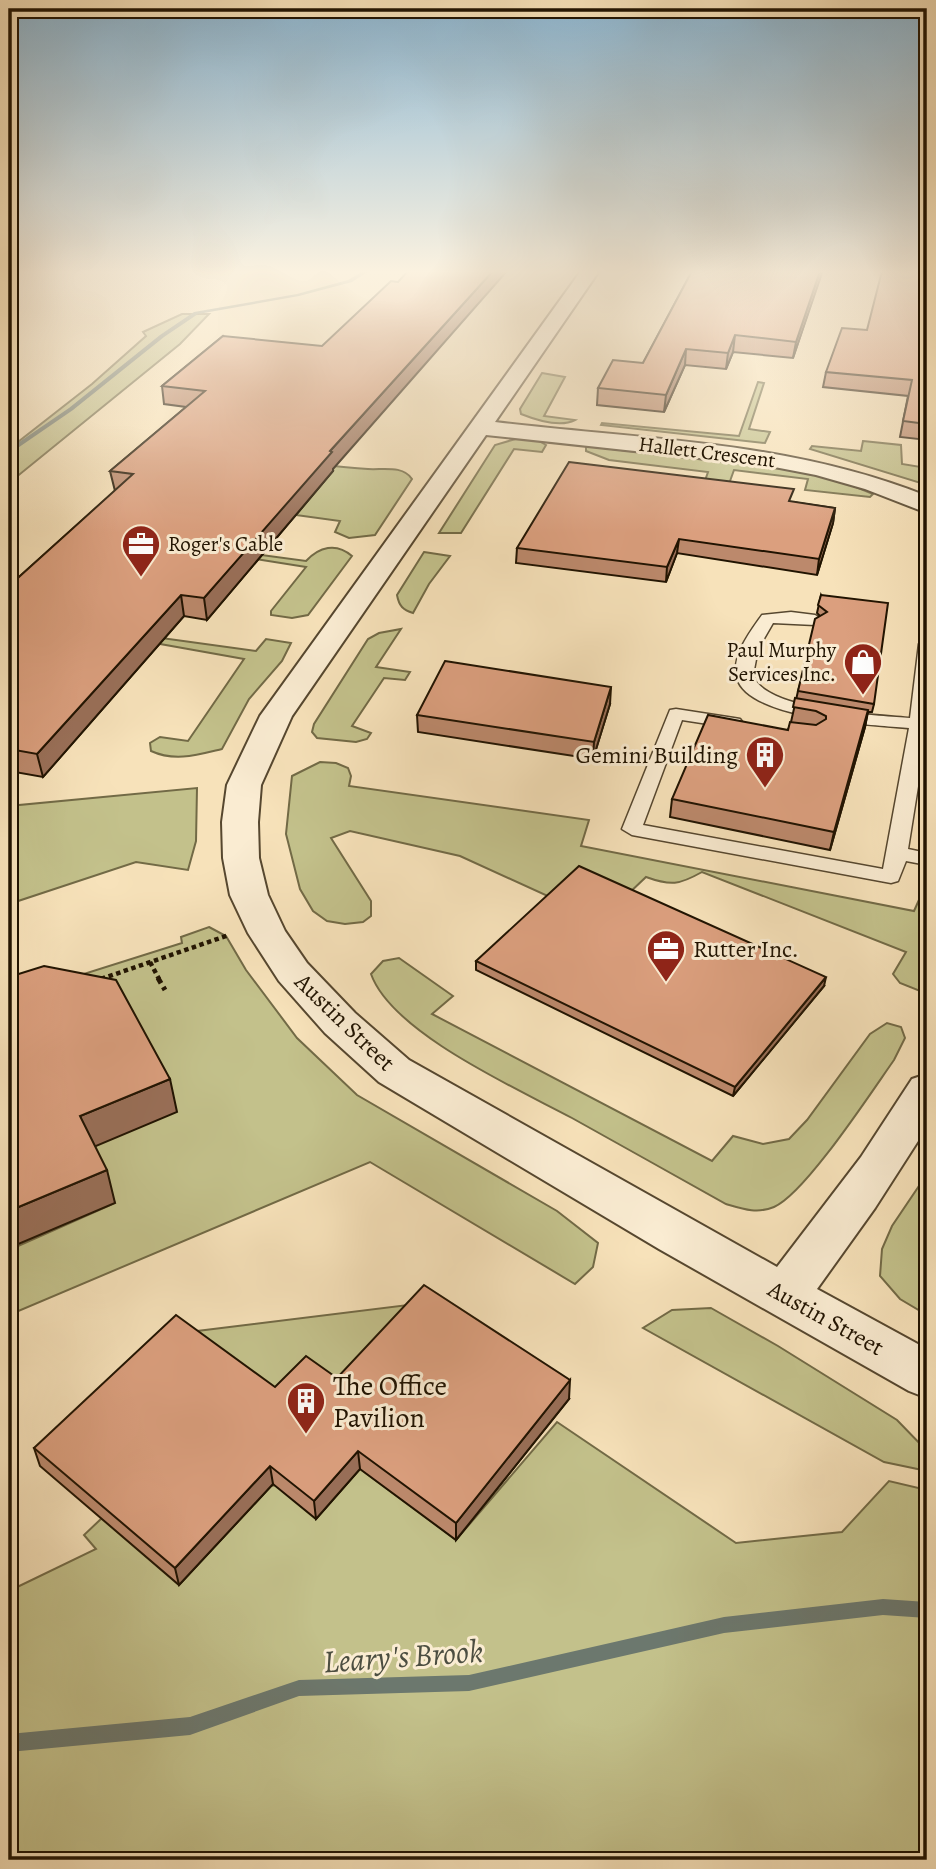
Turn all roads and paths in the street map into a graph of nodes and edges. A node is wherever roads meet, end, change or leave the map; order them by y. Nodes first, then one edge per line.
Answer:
1 (529, 358) edge
2 (481, 427) junction
3 (927, 505) edge
4 (815, 620) edge
5 (927, 644) edge
6 (923, 724) edge
7 (758, 727) edge
8 (898, 853) junction
9 (927, 859) edge
10 (263, 925) junction
11 (150, 962) junction
12 (99, 980) edge
13 (165, 990) dead end
14 (927, 1090) edge
15 (784, 1295) junction
16 (927, 1375) edge

1 - 2 street, Austin Street
2 - 3 street, Hallett Crescent
2 - 10 street, Austin Street
4 - 6 lane
5 - 6 lane
6 - 8 lane
7 - 8 lane
8 - 9 lane
10 - 11 path
10 - 15 street, Austin Street
11 - 12 path
11 - 13 path
14 - 15 street
15 - 16 street, Austin Street

